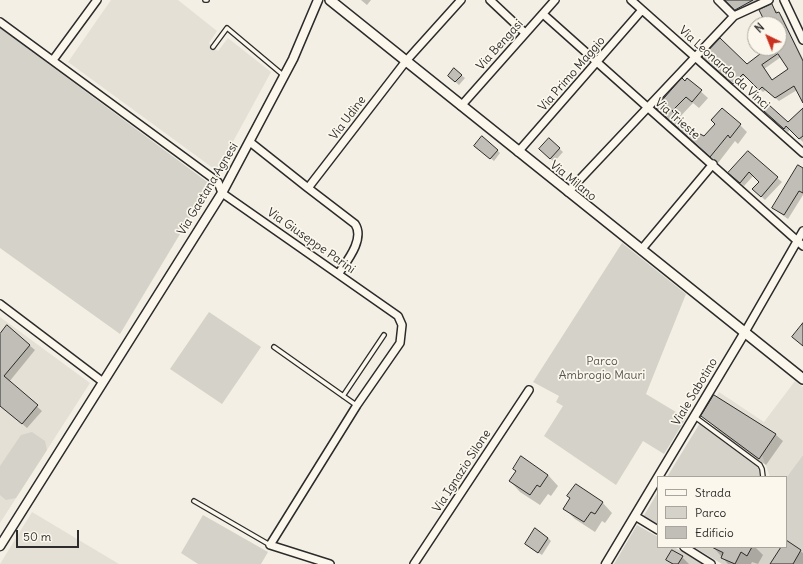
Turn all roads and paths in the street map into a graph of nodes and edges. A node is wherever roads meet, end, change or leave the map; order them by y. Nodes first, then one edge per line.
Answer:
1 (97, 0) edge
2 (318, 0) edge
3 (330, 0) edge
4 (461, 0) edge
5 (490, 0) edge
6 (555, 0) edge
7 (631, 0) edge
8 (718, 0) edge
9 (769, 0) edge
10 (784, 0) edge
11 (642, 10) junction
12 (543, 14) junction
13 (734, 16) junction
14 (0, 22) edge
15 (525, 33) junction
16 (803, 40) edge
17 (213, 47) dead end
18 (696, 58) junction
19 (53, 60) junction
20 (406, 61) junction
21 (597, 62) junction
22 (284, 76) junction
23 (461, 106) junction
24 (648, 109) junction
25 (250, 142) junction
26 (518, 152) junction
27 (803, 153) edge
28 (713, 164) junction
29 (308, 188) junction
30 (568, 192) junction
31 (222, 193) junction
32 (803, 231) edge
33 (797, 241) junction
34 (803, 246) edge
35 (641, 250) junction
36 (339, 273) junction
37 (0, 304) edge
38 (745, 332) junction
39 (384, 335) dead end
40 (274, 347) dead end
41 (803, 379) edge
42 (103, 382) junction
43 (529, 390) dead end
44 (343, 396) junction
45 (357, 405) junction
46 (694, 416) junction
47 (659, 476) edge
48 (763, 476) edge
49 (657, 479) edge
50 (194, 501) dead end
51 (635, 516) junction
52 (657, 529) edge
53 (270, 545) junction
54 (0, 546) edge
55 (686, 548) edge
56 (330, 564) edge
57 (414, 564) edge
58 (606, 564) edge
59 (711, 564) edge

1 - 19 street
2 - 22 street, Via Gaetana Agnesi
3 - 20 main road, Via Milano
4 - 20 street, Via Udine
5 - 15 street
6 - 12 street, Via Bengasi
7 - 11 street, Via Leonardo da Vinci
8 - 13 street
9 - 13 street
10 - 16 street
11 - 18 street, Via Leonardo da Vinci
11 - 21 street, Via Primo Maggio
12 - 15 street, Via Bengasi
12 - 21 street, Via Trieste
13 - 18 street
14 - 19 street, Via Giuseppe Parini
15 - 23 street, Via Bengasi
17 - 22 lane
18 - 24 street
18 - 27 street, Via Leonardo da Vinci
19 - 31 street, Via Giuseppe Parini
20 - 23 main road, Via Milano
20 - 29 street, Via Udine
21 - 24 street, Via Trieste
21 - 26 street, Via Primo Maggio
22 - 25 street, Via Gaetana Agnesi
23 - 26 main road, Via Milano
24 - 28 street, Via Trieste
24 - 30 street
25 - 29 street
25 - 31 street, Via Gaetana Agnesi
26 - 30 main road, Via Milano
28 - 33 street, Via Trieste
28 - 35 street
29 - 36 street
30 - 35 main road, Via Milano
31 - 36 street, Via Giuseppe Parini
31 - 42 street, Via Gaetana Agnesi
32 - 33 street, Viale Sabotino
33 - 34 street, Via Trieste
33 - 38 street, Viale Sabotino
35 - 38 main road, Via Milano
36 - 45 street, Via Giuseppe Parini
37 - 42 street
38 - 41 main road, Via Milano
38 - 46 street, Viale Sabotino
39 - 44 lane
40 - 44 lane
42 - 54 street, Via Gaetana Agnesi
43 - 57 street, Via Ignazio Silone
44 - 45 lane
45 - 53 street, Via Giuseppe Parini
46 - 47 street, Viale Sabotino
46 - 48 lane
49 - 51 street, Viale Sabotino
50 - 53 lane
51 - 52 street
51 - 58 street, Viale Sabotino
53 - 56 street
55 - 59 street

